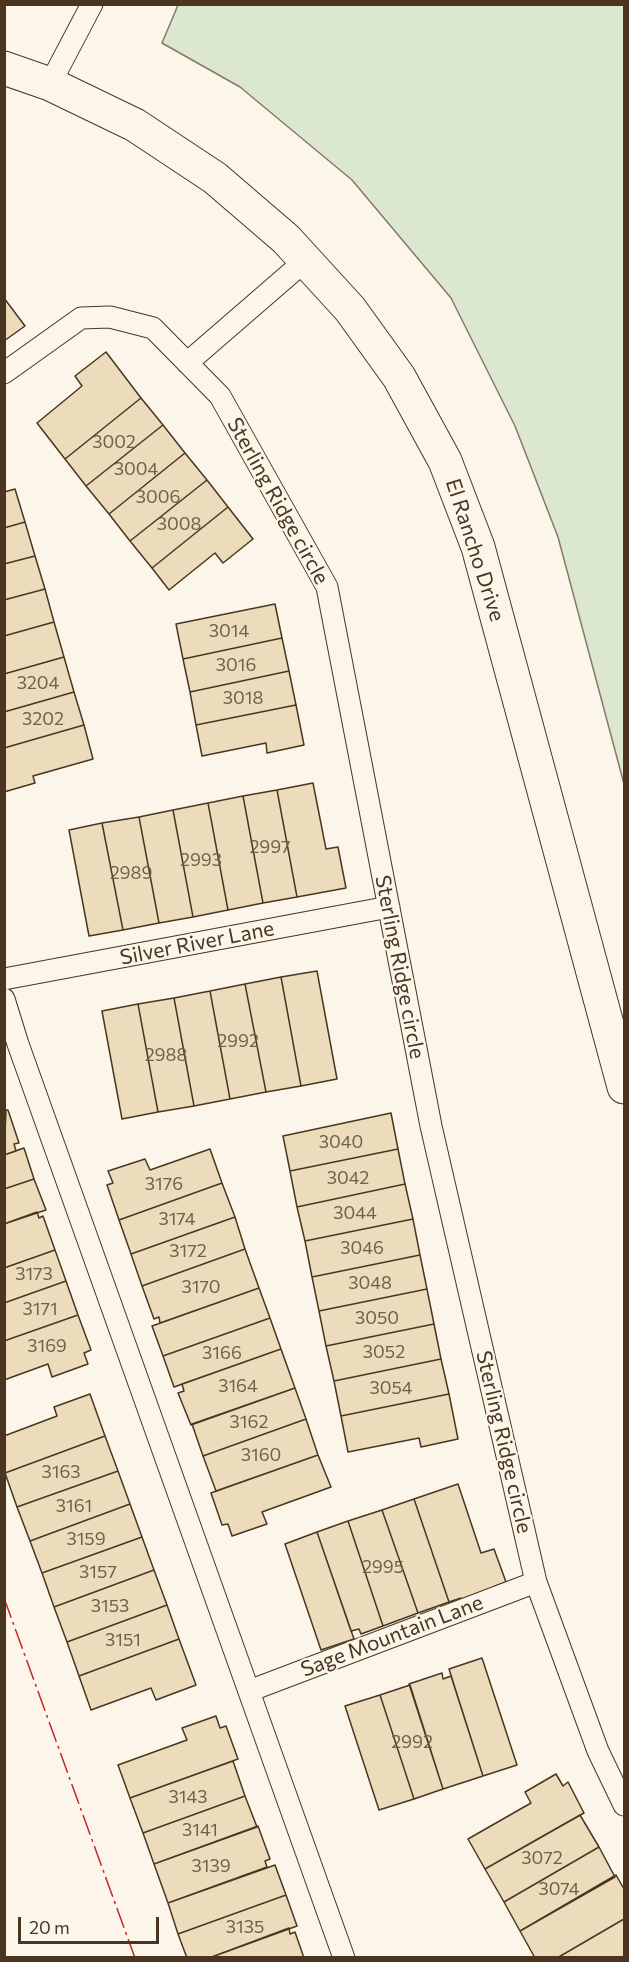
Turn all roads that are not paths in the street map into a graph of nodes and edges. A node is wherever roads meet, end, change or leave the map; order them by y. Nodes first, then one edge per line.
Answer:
1 (92, 4) edge
2 (4, 68) edge
3 (50, 84) junction
4 (306, 261) junction
5 (187, 363) junction
6 (4, 373) edge
7 (388, 907) junction
8 (4, 979) edge
9 (4, 999) edge
10 (624, 1087) edge
11 (536, 1582) junction
12 (249, 1691) junction
13 (624, 1805) edge
14 (344, 1958) edge

1 - 3 lane
2 - 3 main road, El Rancho Drive
3 - 4 main road, El Rancho Drive
4 - 5 lane
4 - 10 main road, El Rancho Drive
5 - 6 lane, Sterling Ridge circle
5 - 7 lane, Sterling Ridge circle
7 - 8 lane, Silver River Lane
7 - 11 lane, Sterling Ridge circle
9 - 12 lane
11 - 12 lane, Sage Mountain Lane
11 - 13 lane, Sterling Ridge circle
12 - 14 lane

